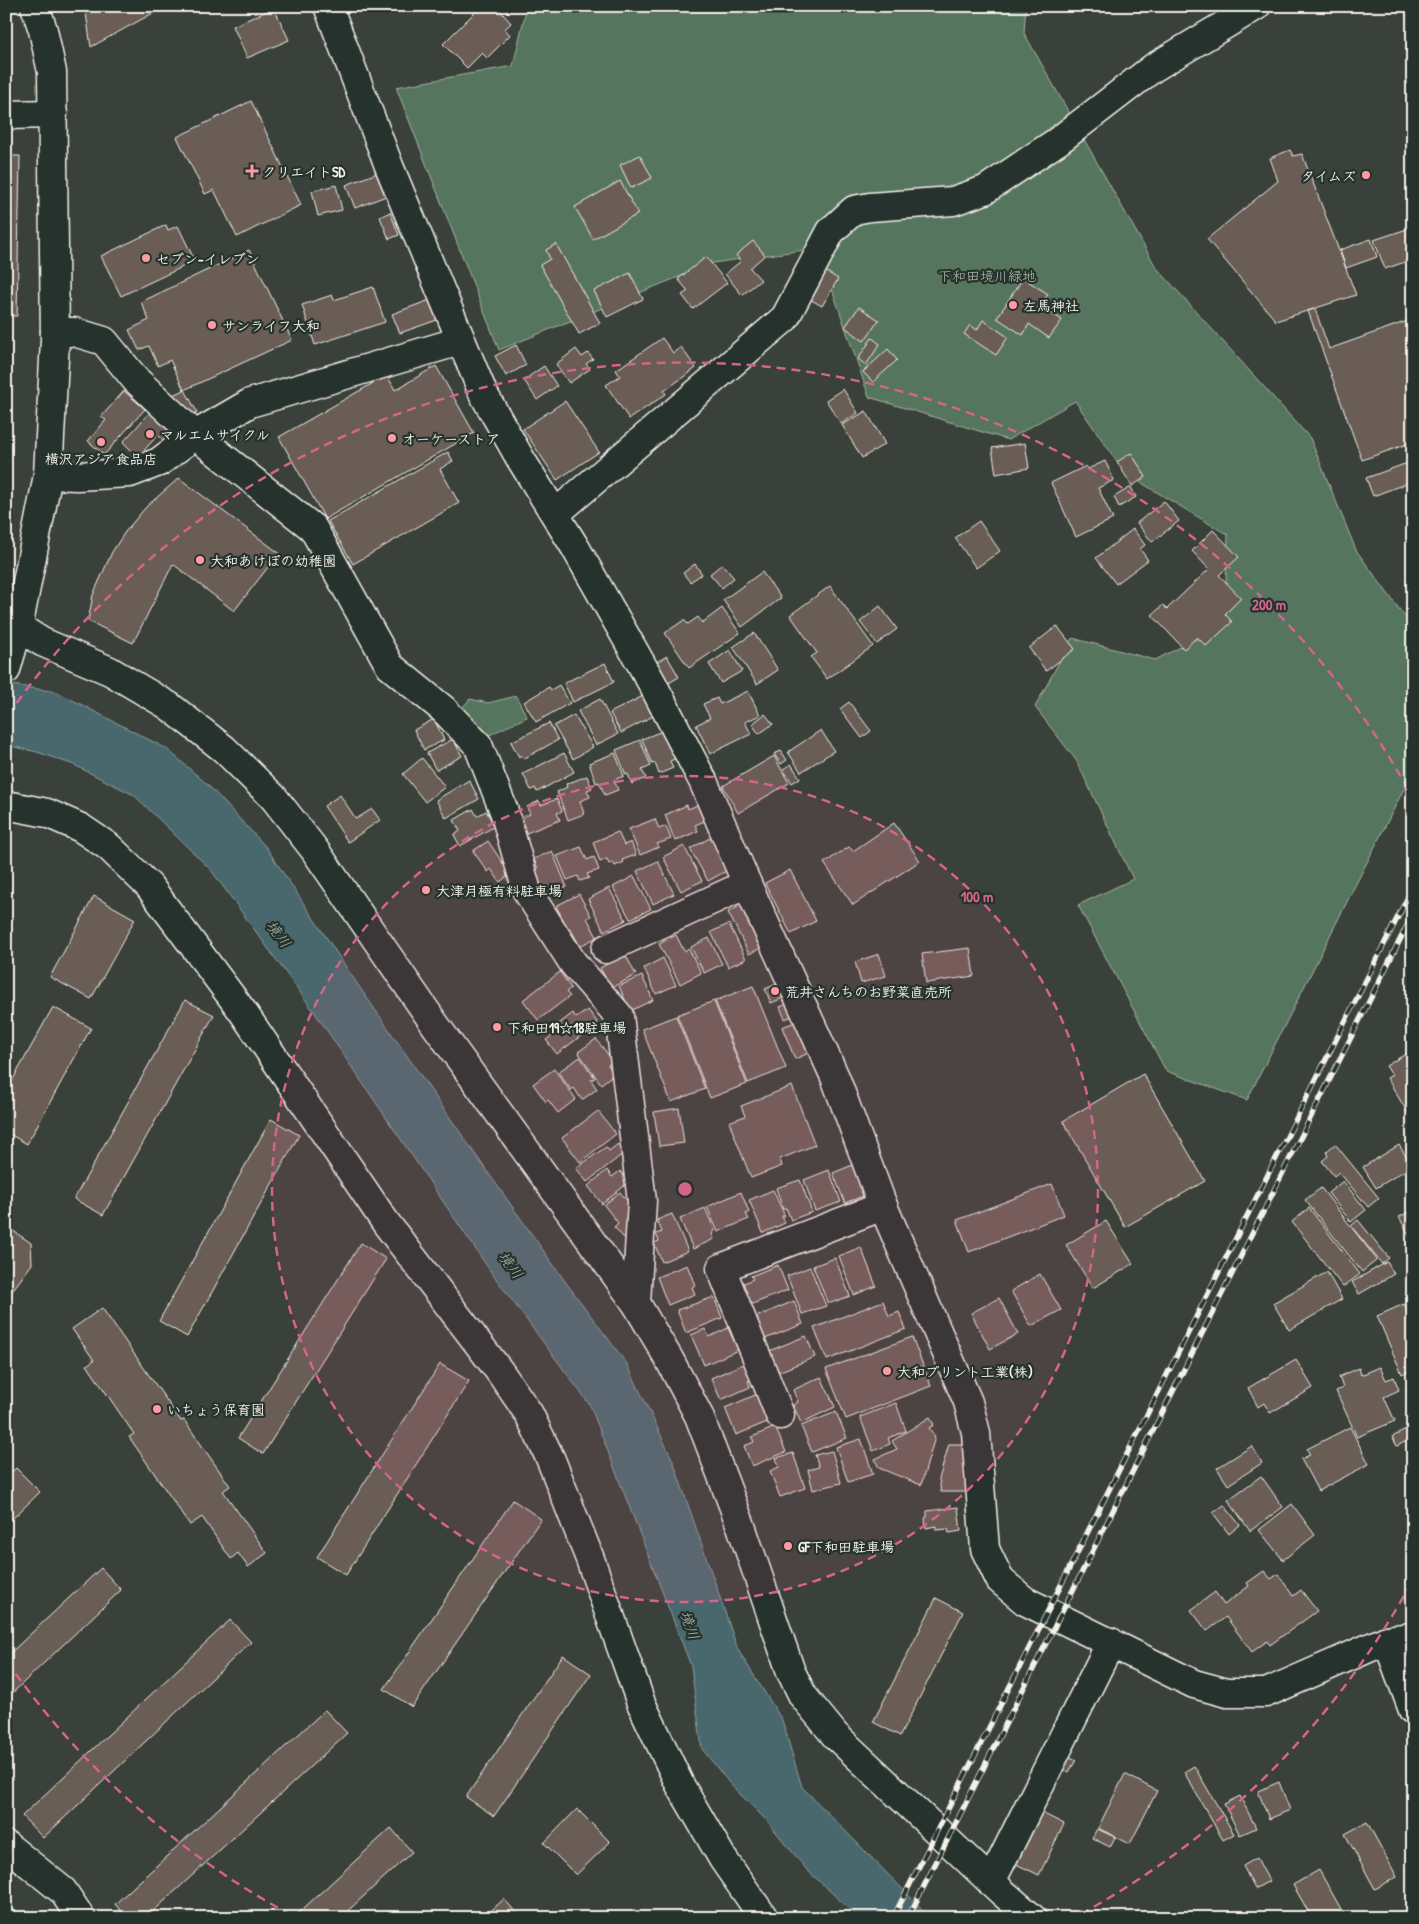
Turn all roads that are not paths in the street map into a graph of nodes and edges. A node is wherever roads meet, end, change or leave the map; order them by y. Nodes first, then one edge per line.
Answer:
1 (35, 6) edge
2 (328, 6) edge
3 (1256, 6) edge
4 (53, 114) junction
5 (6, 115) edge
6 (55, 332) junction
7 (460, 341) junction
8 (195, 435) junction
9 (48, 475) junction
10 (555, 514) junction
11 (10, 642) edge
12 (6, 805) edge
13 (747, 884) junction
14 (606, 949) dead end
15 (883, 1206) junction
16 (636, 1303) junction
17 (780, 1415) dead end
18 (1400, 1638) edge
19 (1111, 1642) junction
20 (1413, 1710) edge
21 (6, 1844) edge
22 (991, 1882) junction
23 (81, 1918) edge
24 (764, 1918) edge
25 (1032, 1918) edge

1 - 4 street
2 - 7 street
3 - 10 street
4 - 5 street
4 - 6 street
6 - 8 street
6 - 9 street
7 - 8 street
7 - 10 street
8 - 9 street
8 - 16 street
9 - 11 street
10 - 13 street
11 - 16 street
12 - 24 street
13 - 14 street
13 - 15 street
15 - 17 street
15 - 19 street
16 - 22 street
18 - 19 street
18 - 20 street
19 - 22 street
21 - 23 street
22 - 25 street

